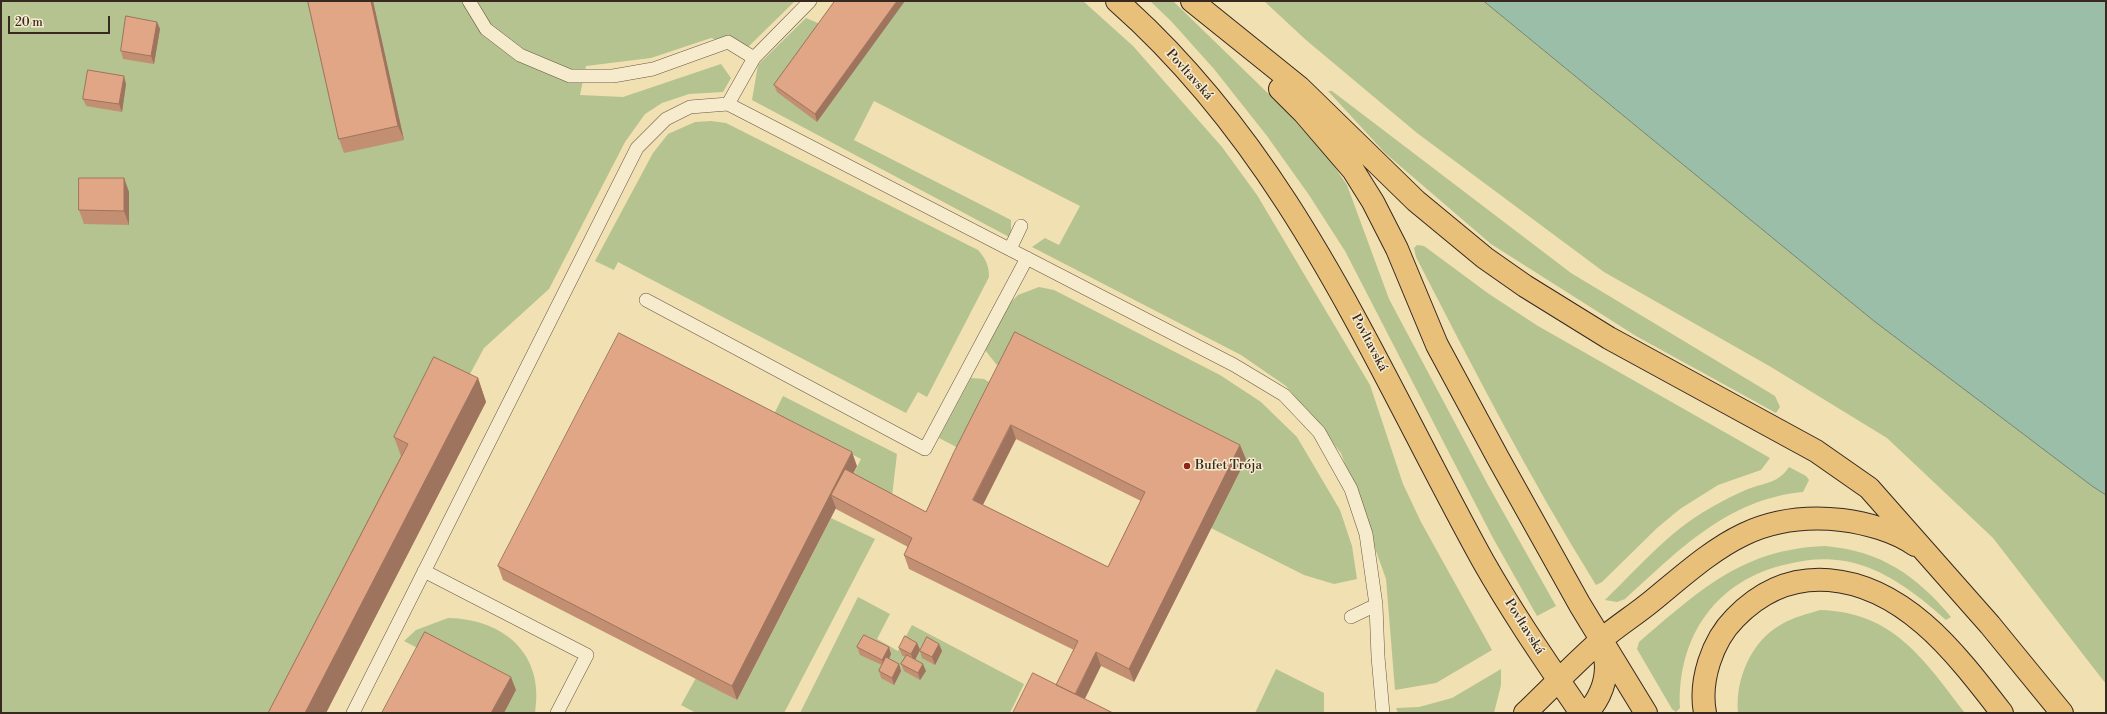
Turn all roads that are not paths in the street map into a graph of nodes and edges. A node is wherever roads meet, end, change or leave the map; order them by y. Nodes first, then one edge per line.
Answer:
1 (469, 1) edge
2 (810, 1) edge
3 (1116, 1) edge
4 (1191, 1) edge
5 (754, 58) junction
6 (728, 104) junction
7 (1021, 226) dead end
8 (1010, 249) junction
9 (1026, 258) junction
10 (646, 300) dead end
11 (1931, 556) junction
12 (424, 571) junction
13 (1376, 606) junction
14 (1351, 617) dead end
15 (1602, 640) junction
16 (1559, 680) junction
17 (1998, 708) edge
18 (353, 713) edge
19 (557, 713) edge
20 (1383, 713) edge
21 (1525, 713) edge
22 (1581, 713) edge
23 (1587, 713) edge
24 (1646, 713) edge
25 (1705, 713) edge
26 (2062, 713) edge

1 - 5 lane
2 - 5 lane
3 - 16 main road, Povltavská
4 - 11 main road
4 - 15 main road
5 - 6 lane
6 - 8 lane
6 - 12 lane
7 - 8 lane
8 - 9 lane
9 - 10 lane
9 - 13 lane
11 - 15 main road
11 - 26 main road
12 - 18 lane
12 - 19 lane
13 - 14 lane
13 - 20 lane
15 - 16 main road
15 - 23 main road
15 - 24 main road
16 - 21 main road
16 - 22 main road, Povltavská
17 - 25 main road

